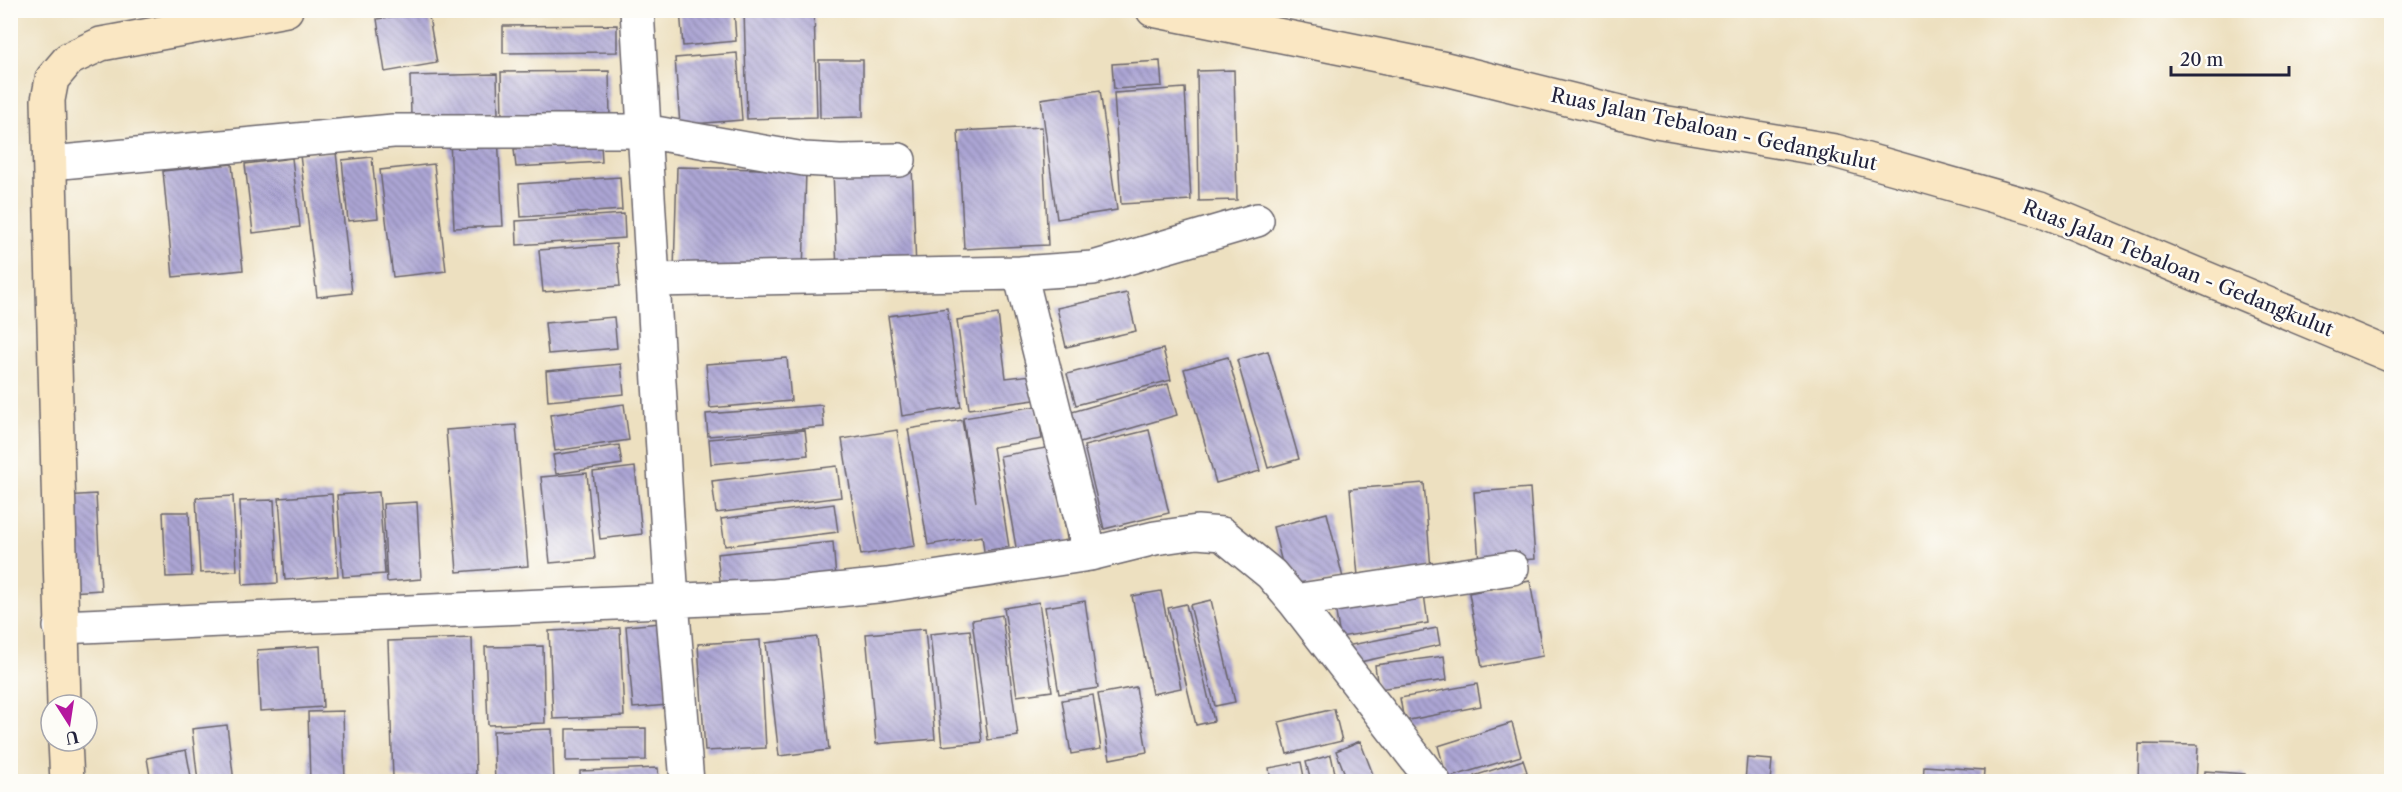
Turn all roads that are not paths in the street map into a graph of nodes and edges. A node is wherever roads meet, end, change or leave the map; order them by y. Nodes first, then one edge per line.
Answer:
1 (286, 10) edge
2 (637, 10) edge
3 (1153, 10) edge
4 (644, 131) junction
5 (898, 160) dead end
6 (51, 163) junction
7 (1257, 220) dead end
8 (1020, 273) junction
9 (653, 280) junction
10 (2391, 356) edge
11 (1090, 554) junction
12 (1512, 568) dead end
13 (1294, 601) junction
14 (672, 602) junction
15 (60, 627) junction
16 (63, 693) edge
17 (66, 753) edge
18 (67, 782) edge
19 (687, 782) edge
20 (1434, 782) edge

1 - 6 main road
2 - 4 street
3 - 10 main road, Ruas Jalan Tebaloan - Gedangkulut
4 - 5 street
4 - 6 street
4 - 9 street
6 - 15 main road
7 - 8 street
8 - 9 street
8 - 11 street
9 - 14 street
11 - 13 street
11 - 14 street
12 - 13 street
13 - 20 street
14 - 15 street
14 - 19 street
15 - 16 main road
17 - 18 main road

